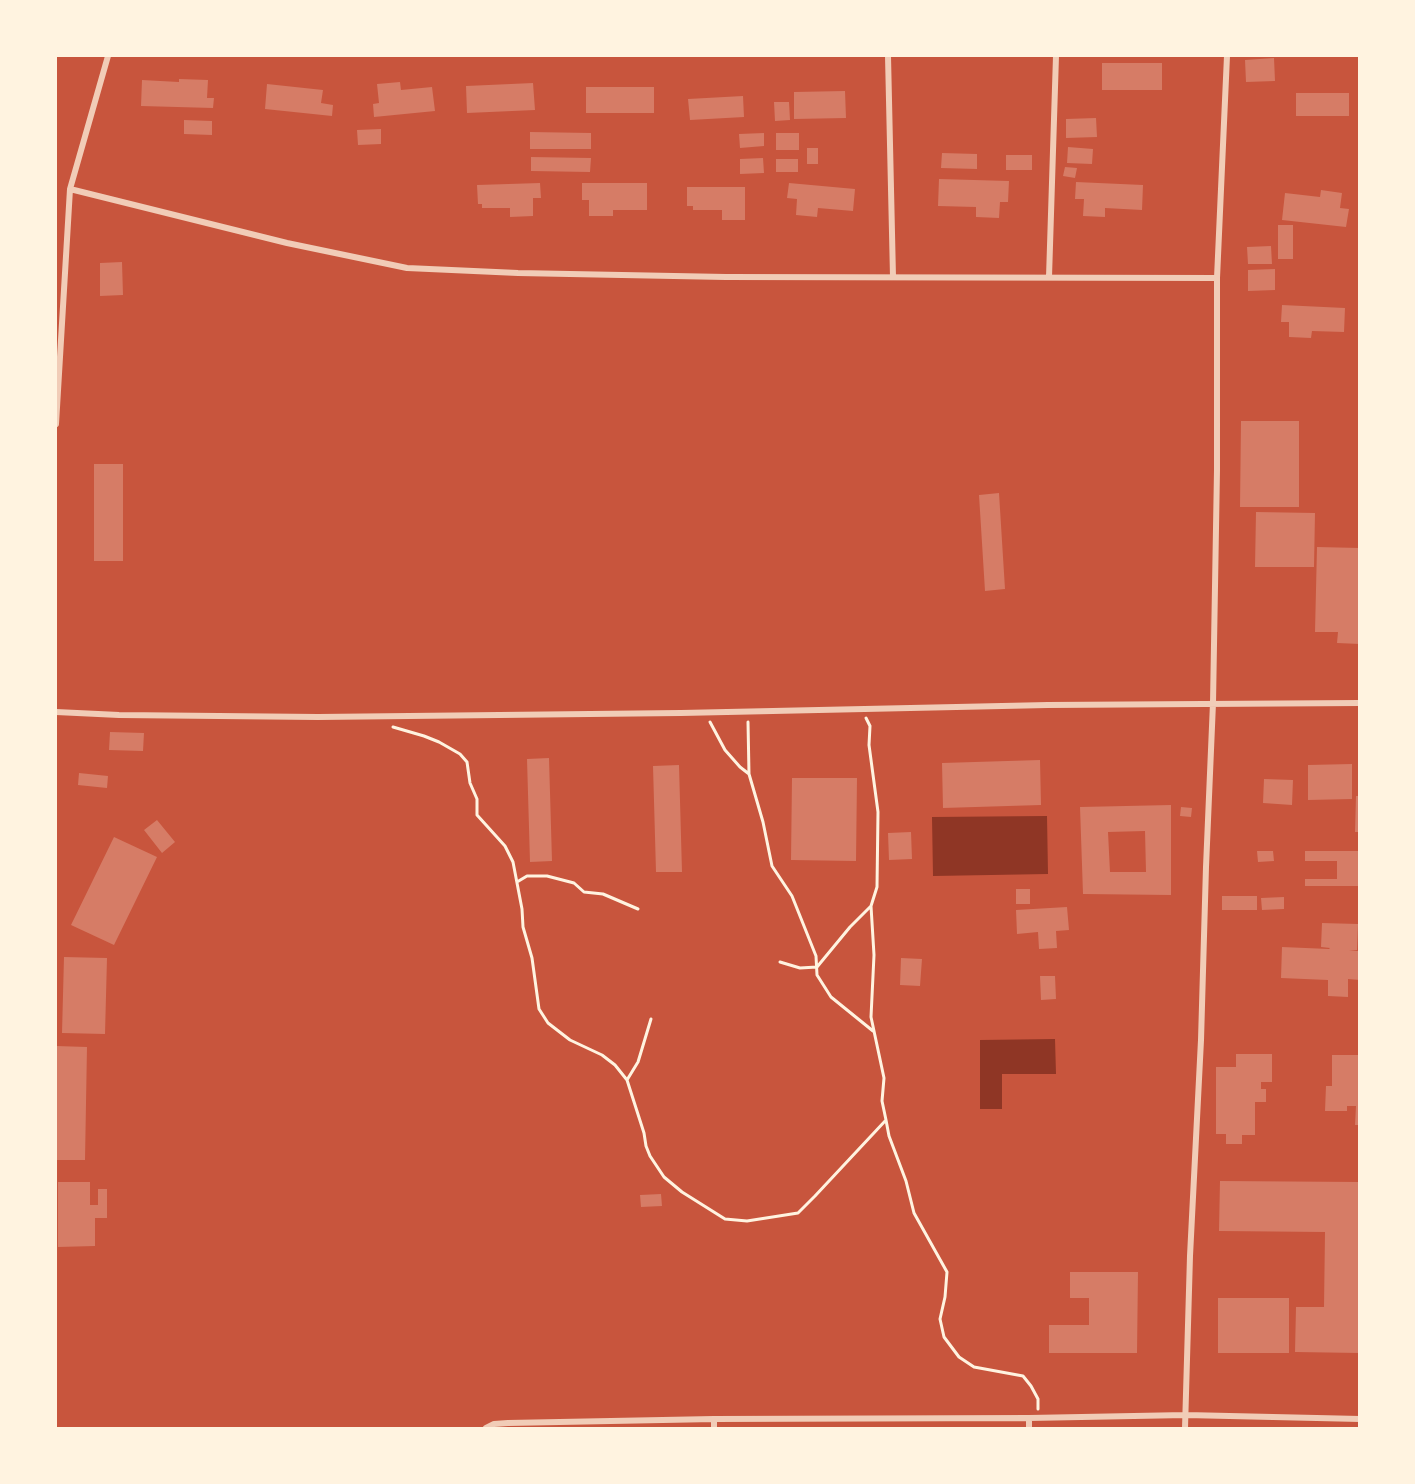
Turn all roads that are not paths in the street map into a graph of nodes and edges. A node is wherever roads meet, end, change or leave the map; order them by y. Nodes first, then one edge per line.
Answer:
1 (108, 56) edge
2 (888, 56) edge
3 (1056, 56) edge
4 (1227, 56) edge
5 (70, 189) junction
6 (893, 277) junction
7 (1049, 277) junction
8 (1217, 278) junction
9 (56, 424) edge
10 (1213, 704) junction
11 (1359, 704) edge
12 (56, 712) edge
13 (1186, 1414) junction
14 (1029, 1418) junction
15 (714, 1419) junction
16 (1359, 1419) edge
17 (486, 1428) edge
18 (714, 1428) edge
19 (1029, 1428) edge
20 (1185, 1428) edge

1 - 5 street
2 - 6 street
3 - 7 street
4 - 8 street
5 - 6 street
5 - 9 street
6 - 7 street
7 - 8 street
8 - 10 street
10 - 11 street
10 - 12 street
10 - 13 street
13 - 14 street
13 - 16 street
13 - 20 street
14 - 15 street
14 - 19 street
15 - 17 street
15 - 18 street

